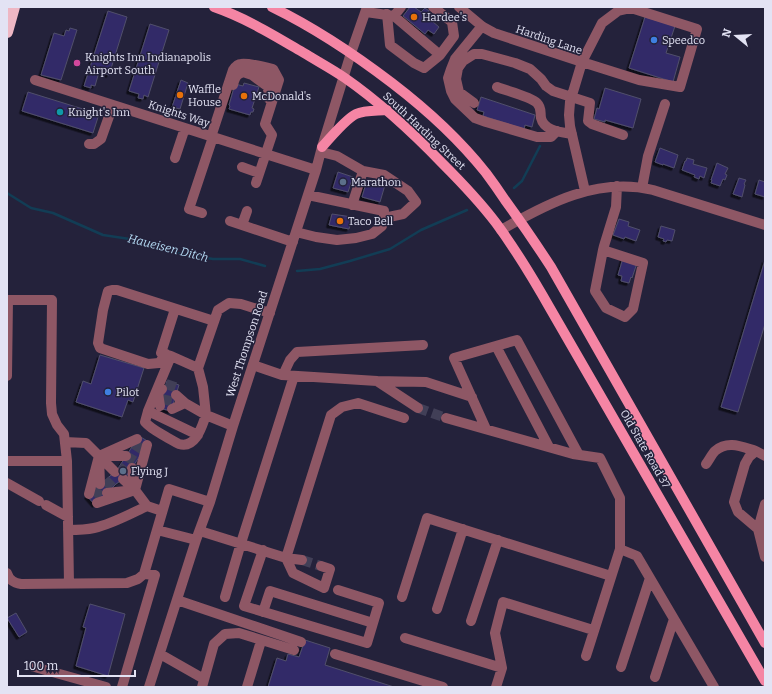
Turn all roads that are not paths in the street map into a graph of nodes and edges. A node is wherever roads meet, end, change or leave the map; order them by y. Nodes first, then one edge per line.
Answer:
1 (14, 7) edge
2 (214, 7) edge
3 (272, 7) edge
4 (401, 7) edge
5 (433, 7) edge
6 (459, 7) edge
7 (366, 9) edge
8 (390, 15) junction
9 (482, 26) junction
10 (7, 32) edge
11 (351, 53) junction
12 (440, 55) junction
13 (582, 62) junction
14 (344, 77) junction
15 (35, 80) dead end
16 (497, 88) dead end
17 (572, 97) junction
18 (474, 103) dead end
19 (665, 104) dead end
20 (112, 105) junction
21 (387, 110) junction
22 (216, 121) junction
23 (265, 124) junction
24 (185, 128) junction
25 (557, 131) junction
26 (572, 134) junction
27 (623, 135) dead end
28 (212, 137) junction
29 (89, 144) dead end
30 (321, 149) junction
31 (265, 154) junction
32 (175, 158) dead end
33 (242, 167) dead end
34 (316, 170) junction
35 (363, 171) junction
36 (259, 173) junction
37 (256, 183) dead end
38 (617, 186) junction
39 (642, 188) junction
40 (585, 191) junction
41 (308, 195) junction
42 (352, 205) junction
43 (247, 211) dead end
44 (202, 213) dead end
45 (384, 218) junction
46 (520, 220) junction
47 (230, 222) dead end
48 (242, 225) junction
49 (765, 225) edge
50 (501, 230) junction
51 (294, 237) junction
52 (603, 250) junction
53 (175, 309) junction
54 (270, 313) junction
55 (214, 321) junction
56 (423, 345) dead end
57 (496, 346) junction
58 (168, 355) junction
59 (253, 366) junction
60 (198, 368) junction
61 (283, 375) junction
62 (7, 376) edge
63 (294, 376) junction
64 (377, 381) junction
65 (472, 398) junction
66 (185, 403) junction
67 (418, 408) tunnel mouth
68 (148, 412) junction
69 (206, 415) junction
70 (404, 418) dead end
71 (446, 418) tunnel mouth
72 (233, 426) junction
73 (486, 429) junction
74 (198, 435) junction
75 (66, 442) junction
76 (549, 447) junction
77 (760, 454) edge
78 (579, 455) junction
79 (99, 456) junction
80 (7, 461) edge
81 (67, 462) junction
82 (706, 464) dead end
83 (115, 468) junction
84 (124, 475) junction
85 (7, 483) edge
86 (135, 490) junction
87 (210, 502) junction
88 (765, 504) edge
89 (147, 506) junction
90 (162, 511) junction
91 (68, 516) junction
92 (463, 529) junction
93 (68, 530) junction
94 (156, 530) junction
95 (762, 530) edge
96 (198, 535) junction
97 (498, 540) junction
98 (241, 544) junction
99 (620, 549) junction
100 (263, 550) junction
101 (765, 557) edge
102 (286, 558) junction
103 (302, 560) tunnel mouth
104 (321, 566) dead end
105 (7, 573) edge
106 (144, 574) junction
107 (611, 576) junction
108 (650, 578) junction
109 (69, 584) junction
110 (338, 590) dead end
111 (225, 597) dead end
112 (402, 597) dead end
113 (177, 600) junction
114 (437, 609) dead end
115 (263, 612) junction
116 (674, 620) junction
117 (471, 621) dead end
118 (373, 623) junction
119 (593, 630) junction
120 (405, 638) dead end
121 (262, 641) junction
122 (301, 642) dead end
123 (765, 643) edge
124 (294, 650) dead end
125 (160, 654) junction
126 (336, 654) dead end
127 (586, 656) dead end
128 (31, 666) dead end
129 (621, 667) dead end
130 (502, 668) junction
131 (655, 678) dead end
132 (765, 681) edge
133 (203, 683) edge
134 (106, 687) edge
135 (122, 687) edge
136 (149, 687) edge
137 (247, 687) edge
138 (443, 687) edge
139 (496, 687) edge
140 (714, 687) edge

1 - 10 highway
2 - 14 main road, South Harding Street
3 - 11 main road, South Harding Street
4 - 8 street
5 - 12 street
6 - 9 street, Harding Lane
7 - 8 street
7 - 11 street, West Thompson Road
8 - 12 street
8 - 12 street
9 - 13 street, Harding Lane
9 - 25 street
11 - 14 street, West Thompson Road
11 - 46 main road, South Harding Street
13 - 13 street
13 - 17 street, Harding Lane
14 - 21 main road, South Harding Street
14 - 30 street, West Thompson Road
15 - 20 street, Knights Way
16 - 25 street
17 - 18 street
17 - 26 street, Harding Lane
17 - 27 street
19 - 39 street
20 - 24 street, Knights Way
20 - 29 street
21 - 30 main road
21 - 50 main road, South Harding Street
22 - 23 street
22 - 23 street
22 - 28 street
23 - 31 street
24 - 28 street, Knights Way
24 - 32 street
25 - 26 street
26 - 40 street, Harding Lane
28 - 31 street, Knights Way
28 - 44 street
30 - 34 street, West Thompson Road
30 - 35 street
31 - 34 street, Knights Way
31 - 36 street
33 - 36 street
34 - 41 street, West Thompson Road
35 - 42 street
35 - 45 street
36 - 37 street
38 - 39 street
38 - 40 street
38 - 52 street
39 - 49 street
40 - 46 street
41 - 42 street
41 - 51 street, West Thompson Road
42 - 45 street
43 - 48 street
45 - 51 street
46 - 50 street
46 - 123 main road, Old State Road 37
47 - 48 street
48 - 51 street
50 - 132 main road, Old State Road 37
51 - 54 street, West Thompson Road
52 - 52 street
53 - 55 street
53 - 58 street
53 - 58 street
54 - 55 street
54 - 59 street, West Thompson Road
55 - 60 street
56 - 61 street
57 - 65 street
57 - 76 street
57 - 78 street
58 - 60 street
58 - 68 street
59 - 61 street
59 - 72 street, West Thompson Road
60 - 69 street
61 - 63 street
62 - 75 street
63 - 64 street
63 - 98 street
64 - 65 street
64 - 67 street
65 - 73 street
66 - 66 street
66 - 69 street
68 - 74 street
68 - 74 street
69 - 72 street
69 - 74 street
70 - 102 street
71 - 73 street
72 - 87 street, West Thompson Road
73 - 76 street
75 - 79 street
75 - 81 street
76 - 78 street
77 - 82 street
77 - 95 street
78 - 99 street
79 - 83 street
79 - 83 street
79 - 83 street
79 - 83 street
79 - 83 street
80 - 81 street
81 - 91 street
84 - 86 street
84 - 86 street
84 - 86 street
84 - 86 street
84 - 86 street
85 - 91 street
86 - 89 street
87 - 90 street
87 - 96 street, West Thompson Road
88 - 95 street
89 - 90 street
89 - 93 street
90 - 94 street
91 - 93 street
92 - 97 street
92 - 112 street
92 - 114 street
93 - 109 street
94 - 96 street
94 - 106 street
95 - 101 street
96 - 98 street
96 - 113 street, West Thompson Road
97 - 107 street
97 - 117 street
98 - 100 street
98 - 111 street
99 - 107 street
99 - 108 street
100 - 102 street
100 - 115 street
102 - 103 street
102 - 104 street
105 - 109 street
106 - 109 street
106 - 135 street
107 - 119 street
108 - 116 street
108 - 129 street
110 - 118 street
113 - 122 street
113 - 125 street, West Thompson Road
115 - 118 street
115 - 118 street
116 - 131 street
116 - 140 street
119 - 127 street
119 - 130 street
120 - 130 street
121 - 124 street
121 - 133 street
121 - 137 street
125 - 133 street
125 - 136 street, West Thompson Road
126 - 138 street
128 - 134 street
130 - 139 street

